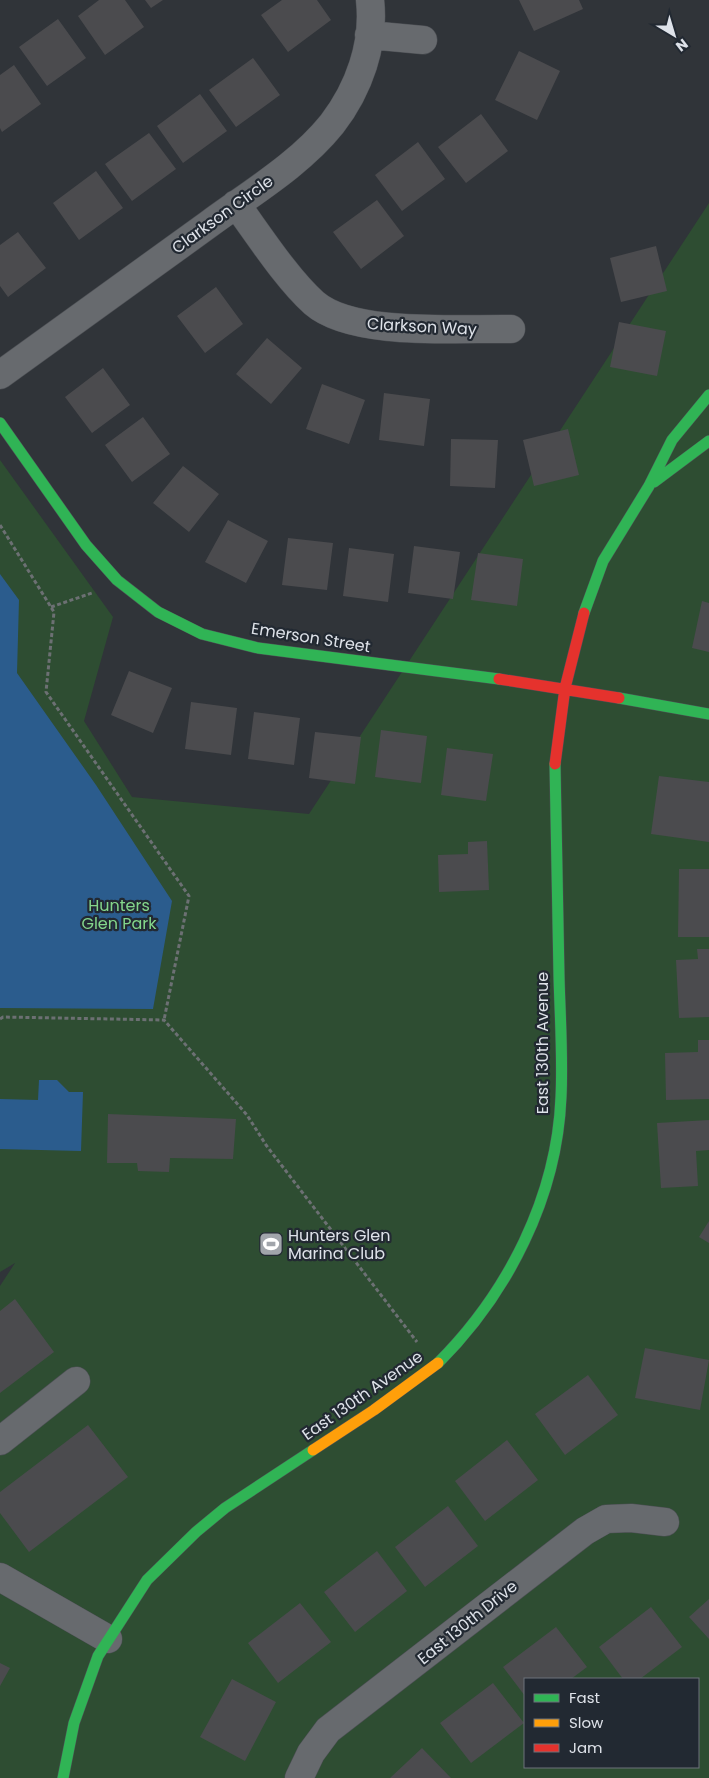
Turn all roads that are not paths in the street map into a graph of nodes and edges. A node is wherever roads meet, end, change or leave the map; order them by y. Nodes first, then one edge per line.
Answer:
1 (370, 0) edge
2 (368, 35) junction
3 (423, 40) dead end
4 (236, 204) junction
5 (511, 329) dead end
6 (0, 375) edge
7 (709, 395) edge
8 (0, 423) edge
9 (709, 441) edge
10 (649, 486) junction
11 (566, 688) junction
12 (709, 714) edge
13 (76, 1381) dead end
14 (0, 1441) edge
15 (665, 1522) dead end
16 (0, 1577) edge
17 (108, 1639) junction
18 (63, 1778) edge
19 (299, 1778) edge

1 - 2 street, Clarkson Circle
2 - 3 street
2 - 4 street, Clarkson Circle
4 - 5 street, Clarkson Way
4 - 6 street, Clarkson Circle
7 - 10 street, East 130th Avenue
8 - 11 street, Emerson Street
9 - 10 street, East 130th Avenue
10 - 11 street, East 130th Avenue
11 - 12 street, Emerson Street
11 - 17 street, East 130th Avenue
13 - 14 street
15 - 19 street, East 130th Drive
16 - 17 street
17 - 18 street, East 130th Avenue

